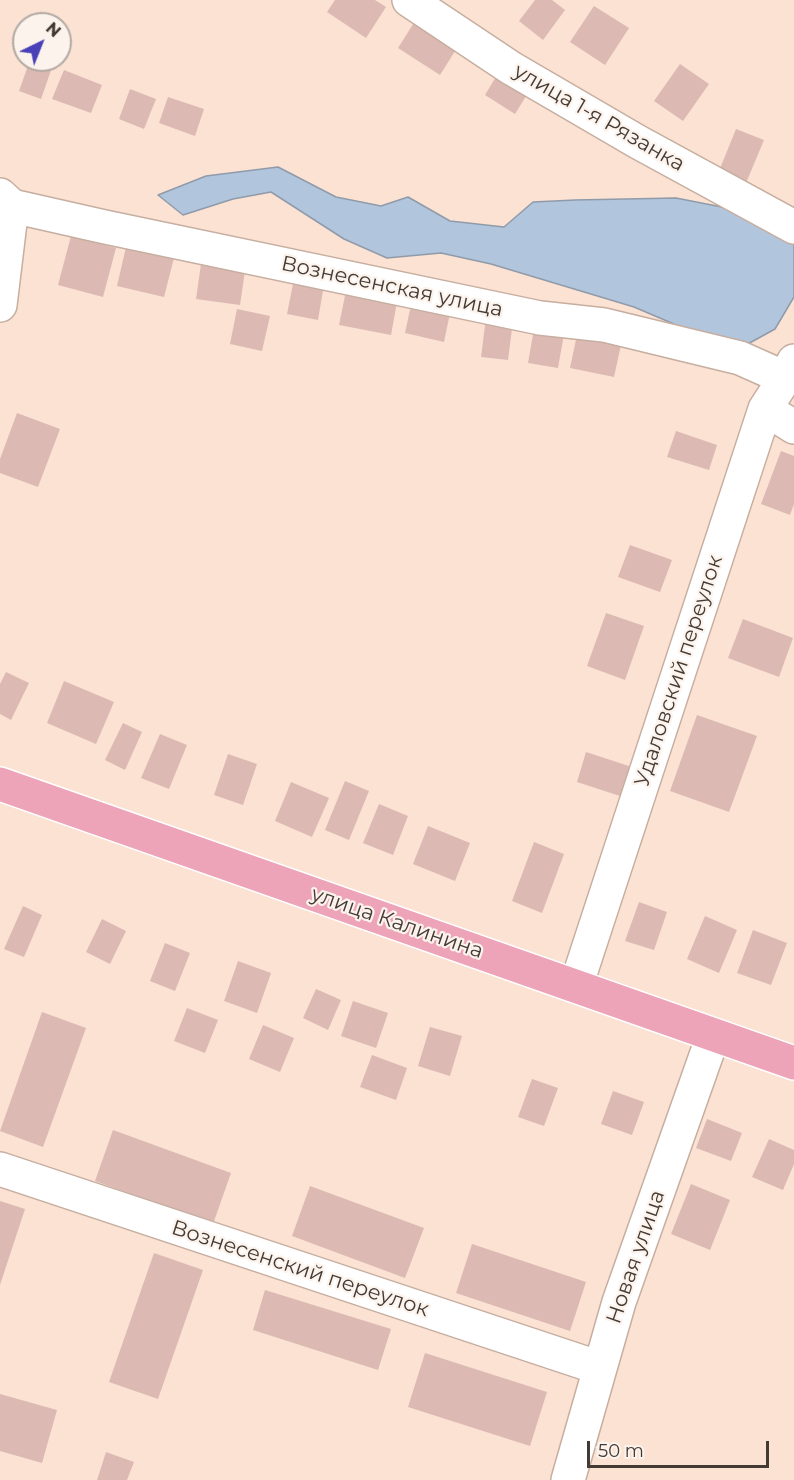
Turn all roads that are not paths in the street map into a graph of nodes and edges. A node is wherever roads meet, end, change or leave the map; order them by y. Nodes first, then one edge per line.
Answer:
1 (409, 0) edge
2 (6, 201) edge
3 (794, 227) edge
4 (0, 304) edge
5 (790, 369) edge
6 (765, 409) junction
7 (794, 427) edge
8 (0, 784) edge
9 (576, 986) junction
10 (713, 1036) junction
11 (794, 1063) edge
12 (0, 1169) edge
13 (600, 1368) junction
14 (568, 1480) edge

1 - 3 street, улица 1-я Рязанка
2 - 4 street
2 - 5 street, Вознесенская улица
5 - 6 street, Удаловский переулок
6 - 7 street
6 - 9 street, Удаловский переулок
8 - 9 main road, улица Калинина
9 - 10 main road, улица Калинина
10 - 11 main road, улица Калинина
10 - 13 street, Новая улица
12 - 13 street, Вознесенский переулок
13 - 14 street, Новая улица

